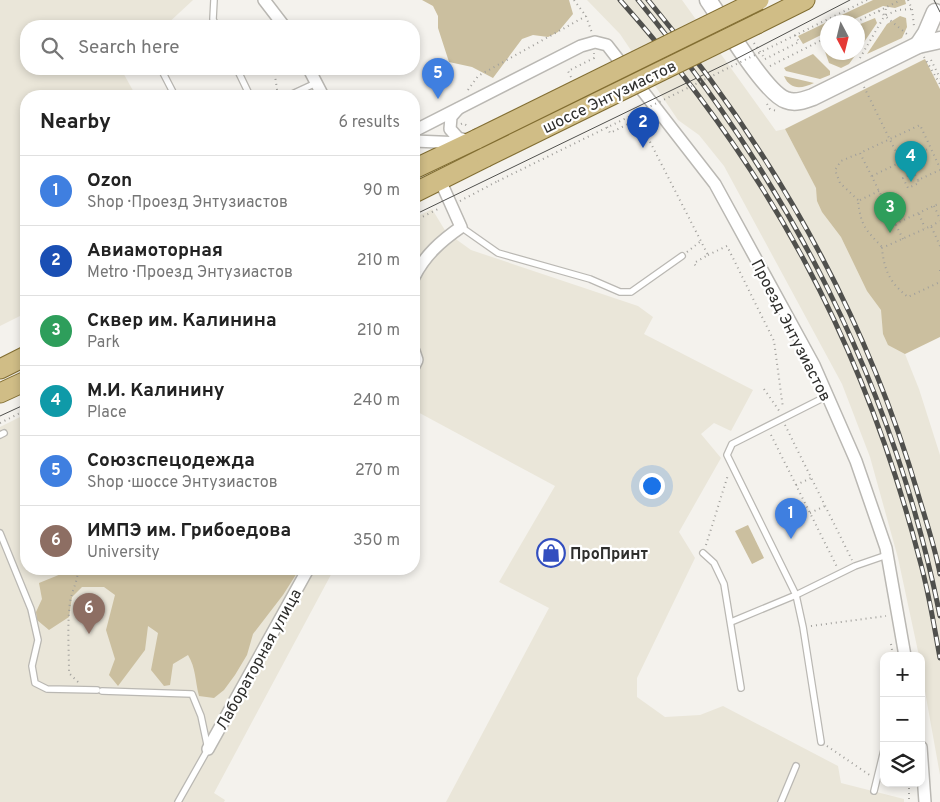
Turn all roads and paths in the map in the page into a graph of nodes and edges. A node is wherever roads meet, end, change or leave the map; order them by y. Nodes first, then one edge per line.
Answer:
1 (214, 0) edge
2 (264, 0) edge
3 (574, 0) edge
4 (708, 0) edge
5 (759, 0) edge
6 (805, 0) edge
7 (867, 0) edge
8 (901, 0) edge
9 (908, 0) edge
10 (886, 7) junction
11 (912, 9) junction
12 (879, 11) junction
13 (934, 12) edge
14 (885, 15) junction
15 (586, 16) junction
16 (865, 18) edge
17 (213, 20) edge
18 (279, 20) edge
19 (795, 35) junction
20 (750, 37) dead end
21 (940, 40) edge
22 (820, 41) edge
23 (913, 41) junction
24 (595, 48) junction
25 (765, 59) junction
26 (931, 60) dead end
27 (856, 65) dead end
28 (164, 75) edge
29 (240, 75) edge
30 (275, 75) edge
31 (312, 75) edge
32 (572, 78) dead end
33 (940, 78) edge
34 (316, 82) junction
35 (940, 84) edge
36 (863, 85) dead end
37 (172, 90) edge
38 (247, 90) edge
39 (277, 90) edge
40 (300, 90) edge
41 (320, 90) edge
42 (468, 90) dead end
43 (460, 108) junction
44 (457, 126) dead end
45 (607, 127) junction
46 (420, 128) edge
47 (473, 137) junction
48 (890, 140) junction
49 (420, 141) edge
50 (930, 148) junction
51 (860, 153) junction
52 (902, 162) junction
53 (420, 166) edge
54 (940, 169) edge
55 (872, 176) junction
56 (440, 180) junction
57 (918, 180) junction
58 (420, 190) edge
59 (879, 191) junction
60 (858, 201) junction
61 (450, 202) junction
62 (940, 203) edge
63 (934, 206) junction
64 (918, 214) junction
65 (420, 218) edge
66 (940, 220) edge
67 (895, 224) junction
68 (461, 226) junction
69 (931, 226) junction
70 (925, 228) junction
71 (902, 239) junction
72 (701, 241) junction
73 (940, 246) edge
74 (882, 248) junction
75 (682, 256) joint
76 (708, 256) junction
77 (420, 265) edge
78 (696, 267) dead end
79 (940, 282) edge
80 (20, 359) edge
81 (0, 369) edge
82 (20, 384) edge
83 (764, 389) dead end
84 (0, 394) edge
85 (827, 396) junction
86 (20, 413) edge
87 (784, 418) junction
88 (0, 423) edge
89 (767, 427) junction
90 (731, 463) junction
91 (811, 478) junction
92 (796, 486) junction
93 (824, 506) junction
94 (810, 513) junction
95 (0, 533) edge
96 (703, 553) joint
97 (888, 555) junction
98 (855, 566) junction
99 (840, 574) junction
100 (78, 575) edge
101 (305, 575) edge
102 (796, 595) junction
103 (886, 616) dead end
104 (731, 622) junction
105 (804, 627) junction
106 (904, 652) edge
107 (741, 688) dead end
108 (86, 690) junction
109 (821, 742) joint
110 (208, 749) junction
111 (796, 766) dead end
112 (880, 767) edge
113 (877, 780) junction
114 (908, 787) edge
115 (924, 787) edge
116 (874, 791) dead end
117 (178, 802) edge
118 (781, 802) edge
119 (909, 802) edge
120 (925, 802) edge

1 - 17 lane
2 - 18 street
3 - 15 path
4 - 23 main road
5 - 47 main road, шоссе Энтузиастов, bridge
6 - 56 main road, шоссе Энтузиастов, bridge
7 - 19 path, bridge
8 - 10 path
9 - 11 path
10 - 12 path
10 - 14 path
11 - 14 path
11 - 23 path
12 - 14 path
12 - 16 path
13 - 23 main road
14 - 23 path
14 - 27 path
15 - 24 path
15 - 42 path
19 - 25 path
19 - 45 path, bridge
20 - 25 path
21 - 23 main road
22 - 25 path
23 - 35 path
24 - 32 path
24 - 43 street
24 - 85 street, Проезд Энтузиастов
26 - 33 path
28 - 37 lane
29 - 38 lane
30 - 39 path
31 - 34 street
34 - 40 lane
34 - 41 street
36 - 48 path
43 - 46 street
43 - 47 street
44 - 47 path
45 - 61 path, bridge
45 - 72 path
47 - 49 street
47 - 53 main road, шоссе Энтузиастов
48 - 50 path
48 - 51 path
48 - 52 path
50 - 52 path
50 - 54 path
51 - 55 path
51 - 60 path
52 - 55 path
54 - 57 path
55 - 59 path
56 - 58 main road, шоссе Энтузиастов
56 - 61 street
57 - 57 path
59 - 60 path
59 - 67 path
60 - 74 path
61 - 65 path
61 - 68 street
62 - 63 path
63 - 64 path
63 - 66 path
64 - 67 path
64 - 70 path
66 - 69 path
67 - 71 path
68 - 75 lane
68 - 77 street
69 - 70 path
69 - 73 path
70 - 71 path
71 - 74 path
72 - 75 path
72 - 76 path
74 - 79 path
76 - 78 path
76 - 87 path
80 - 81 main road
82 - 84 main road
83 - 87 path
85 - 87 lane
85 - 97 street, Проезд Энтузиастов
86 - 88 path
87 - 89 lane
87 - 91 path
89 - 90 lane
89 - 92 path
90 - 96 path
90 - 102 lane
91 - 92 path
91 - 93 path
92 - 94 path
93 - 94 path
93 - 98 path
94 - 99 path
95 - 108 lane
96 - 104 lane
97 - 98 lane
97 - 106 street
98 - 99 lane
99 - 102 lane
100 - 108 path
101 - 110 street, Лабораторная улица
102 - 104 lane
102 - 105 lane
103 - 105 path
104 - 107 lane
105 - 109 lane
108 - 110 lane
109 - 113 path
110 - 117 lane
111 - 118 lane
112 - 113 lane
113 - 116 lane
114 - 119 path
115 - 120 street

